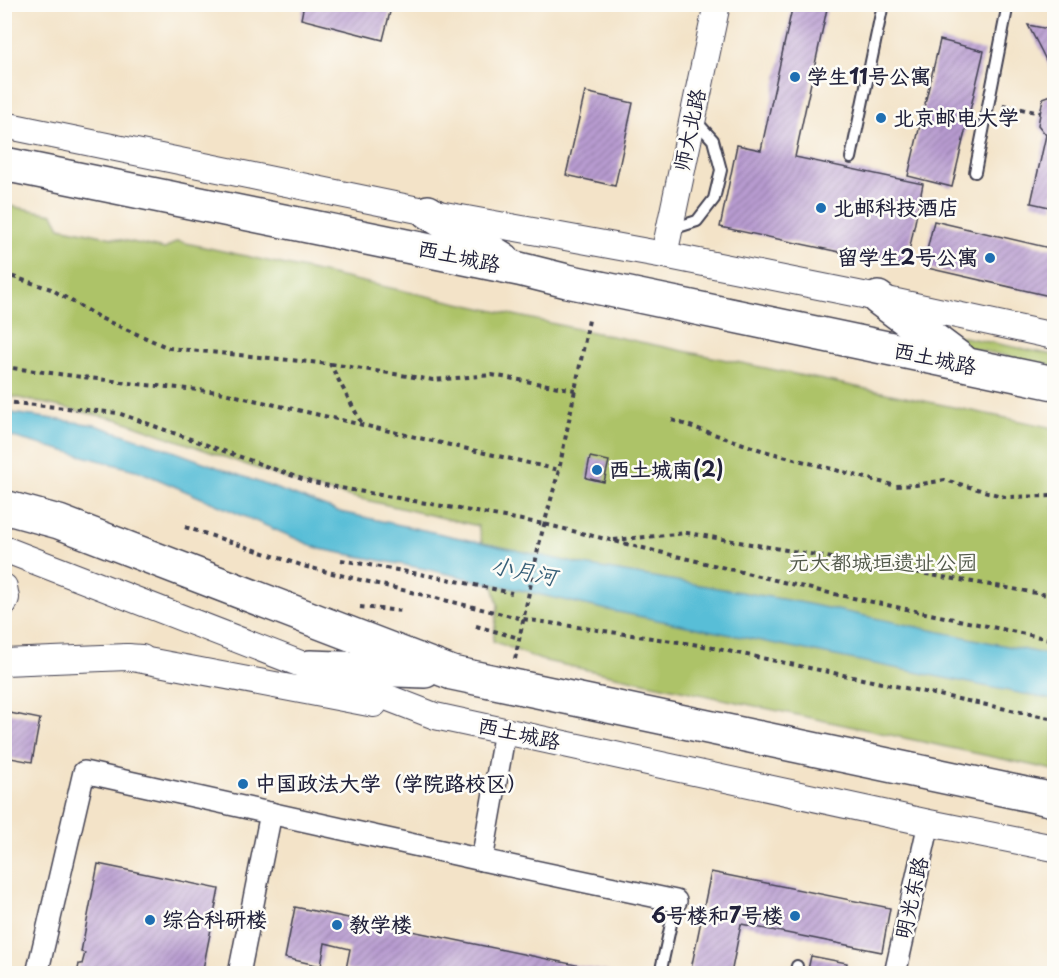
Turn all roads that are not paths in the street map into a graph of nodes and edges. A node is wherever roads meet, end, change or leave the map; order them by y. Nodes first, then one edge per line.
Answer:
1 (717, 4) edge
2 (883, 4) edge
3 (1008, 4) edge
4 (693, 117) junction
5 (4, 125) edge
6 (851, 158) dead end
7 (4, 164) edge
8 (975, 172) dead end
9 (428, 212) junction
10 (669, 230) junction
11 (663, 255) junction
12 (519, 269) junction
13 (878, 298) junction
14 (1054, 336) edge
15 (970, 366) junction
16 (1054, 383) edge
17 (4, 507) edge
18 (4, 549) edge
19 (4, 587) edge
20 (4, 603) edge
21 (127, 657) junction
22 (4, 662) edge
23 (310, 667) junction
24 (452, 672) junction
25 (435, 716) junction
26 (505, 731) junction
27 (1054, 800) edge
28 (271, 813) junction
29 (929, 823) junction
30 (1054, 848) edge
31 (482, 860) junction
32 (676, 901) joint
33 (36, 974) edge
34 (239, 974) edge
35 (660, 974) edge
36 (895, 974) edge

1 - 4 street, 师大北路
2 - 6 lane
3 - 8 lane
4 - 10 street, 师大北路
4 - 10 lane
5 - 9 street, 西土城路
7 - 12 highway, 西土城路
9 - 11 street, 西土城路
9 - 12 highway
10 - 11 street, 师大北路
11 - 13 street, 西土城路
12 - 15 highway, 西土城路
13 - 14 street, 西土城路
13 - 15 highway
15 - 16 highway, 西土城路
17 - 24 highway
18 - 23 street, 西土城路
19 - 20 street
21 - 22 street
21 - 23 street
21 - 25 street
23 - 24 highway
23 - 25 street, 西土城路
24 - 27 highway
25 - 26 street, 西土城路
26 - 29 street, 西土城路
26 - 31 street
28 - 31 street
28 - 33 street
28 - 34 street
29 - 30 street, 西土城路
29 - 36 street, 明光东路
31 - 32 street
32 - 35 lane

